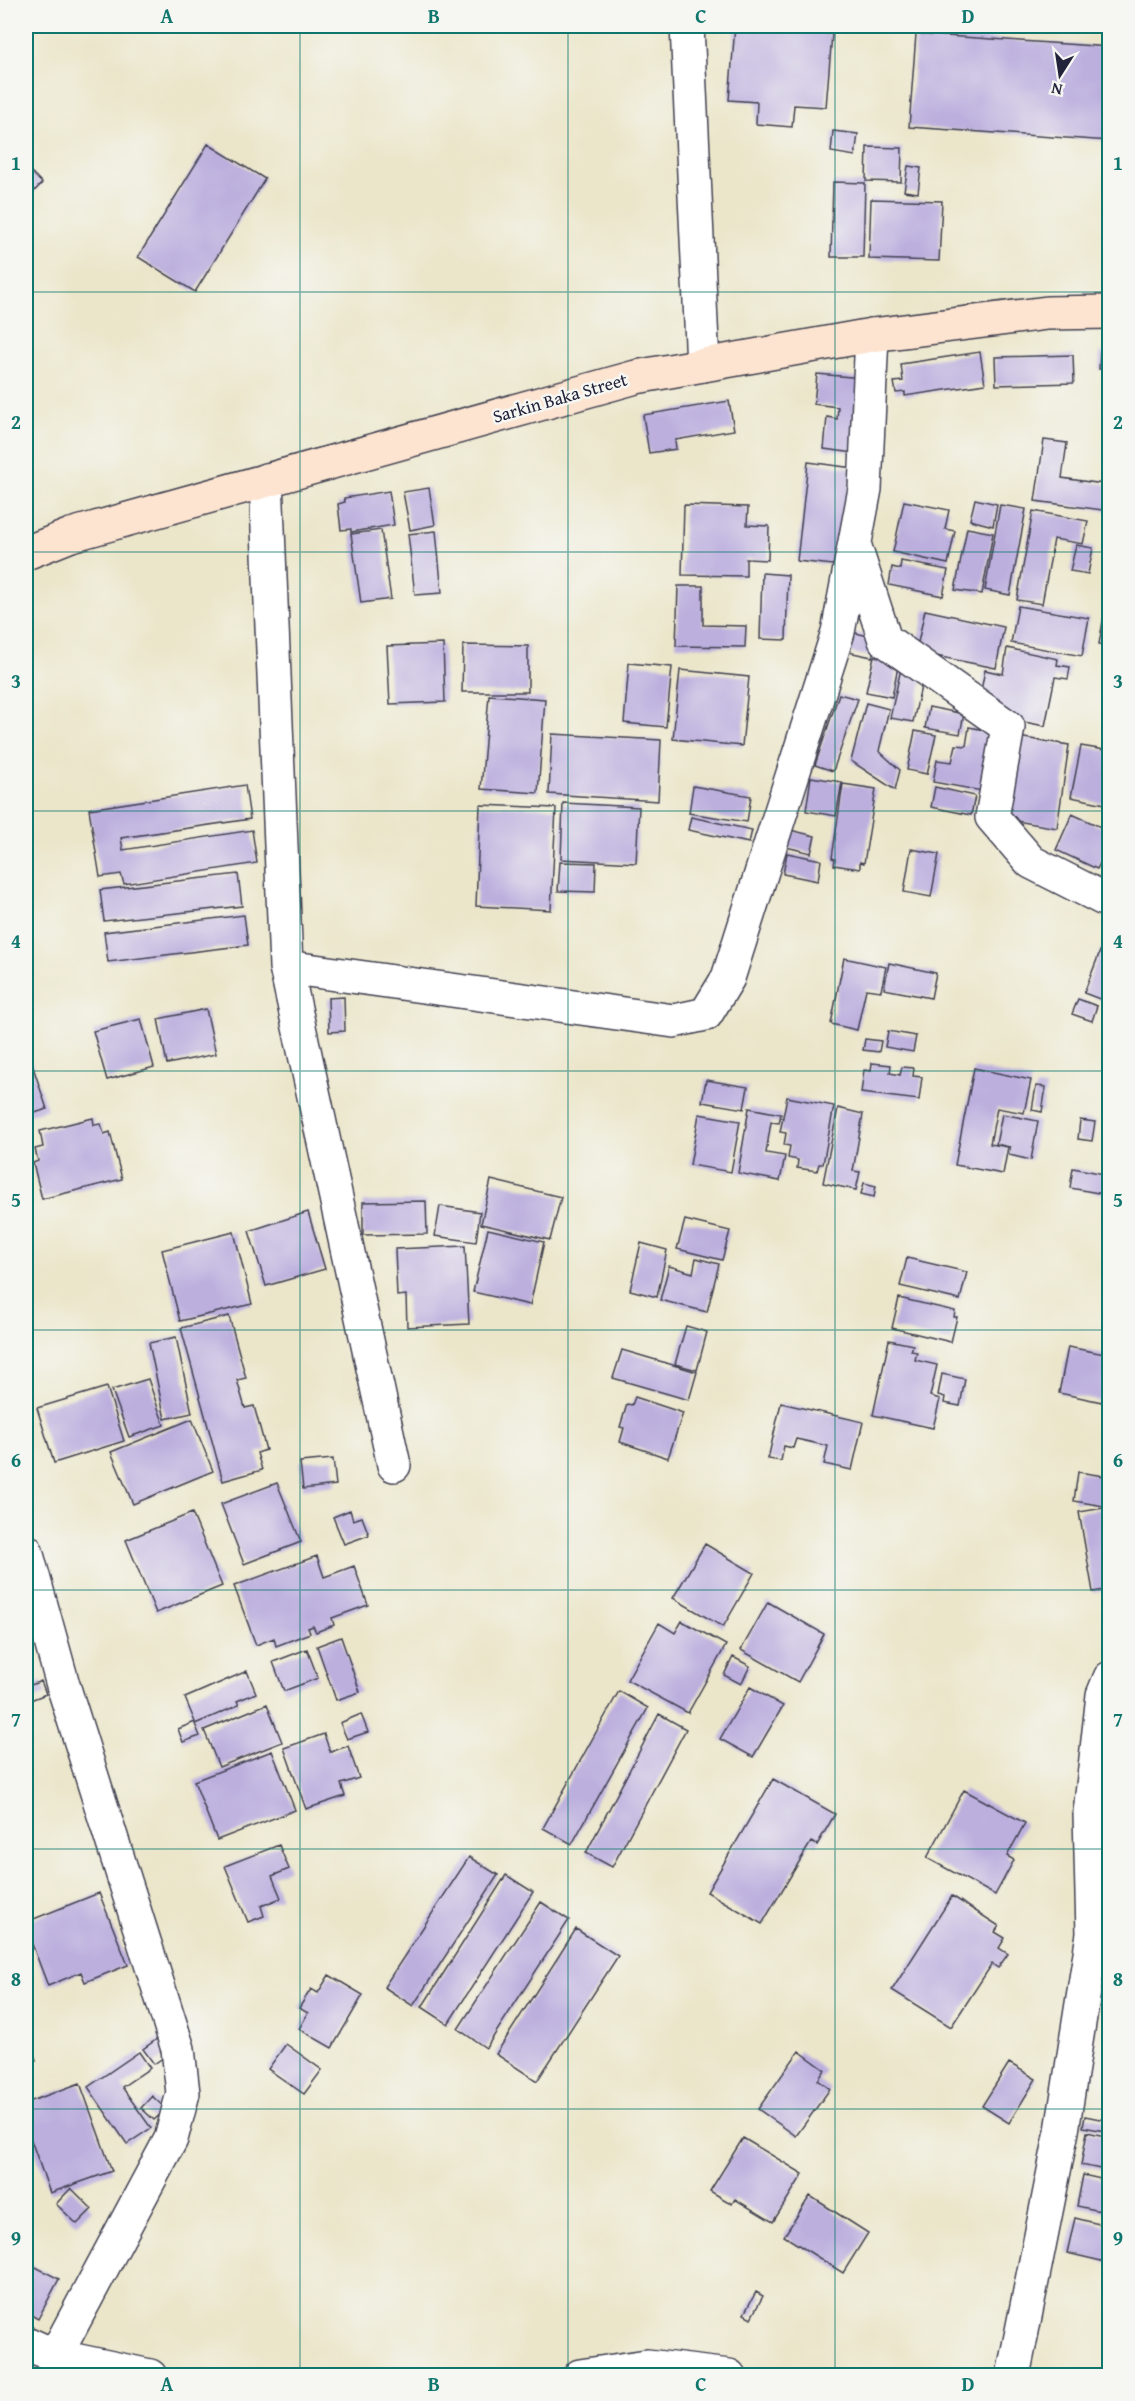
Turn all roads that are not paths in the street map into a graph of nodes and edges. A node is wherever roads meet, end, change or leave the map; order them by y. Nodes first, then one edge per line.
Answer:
1 (687, 26) edge
2 (1110, 312) edge
3 (872, 335) junction
4 (703, 365) junction
5 (266, 480) junction
6 (855, 546) junction
7 (26, 553) edge
8 (1110, 902) edge
9 (286, 967) junction
10 (394, 1465) dead end
11 (26, 1551) edge
12 (1110, 1678) edge
13 (26, 2343) edge
14 (55, 2356) junction
15 (150, 2376) edge
16 (579, 2376) edge
17 (729, 2376) edge
18 (1013, 2376) edge

1 - 4 street
2 - 3 street, Sarkin Baka Street
3 - 4 street, Sarkin Baka Street
3 - 6 street
4 - 5 street, Sarkin Baka Street
5 - 7 street, Sarkin Baka Street
5 - 9 street
6 - 8 street
6 - 9 street
9 - 10 street
11 - 14 street
12 - 18 street
13 - 14 street
14 - 15 street
16 - 17 street

